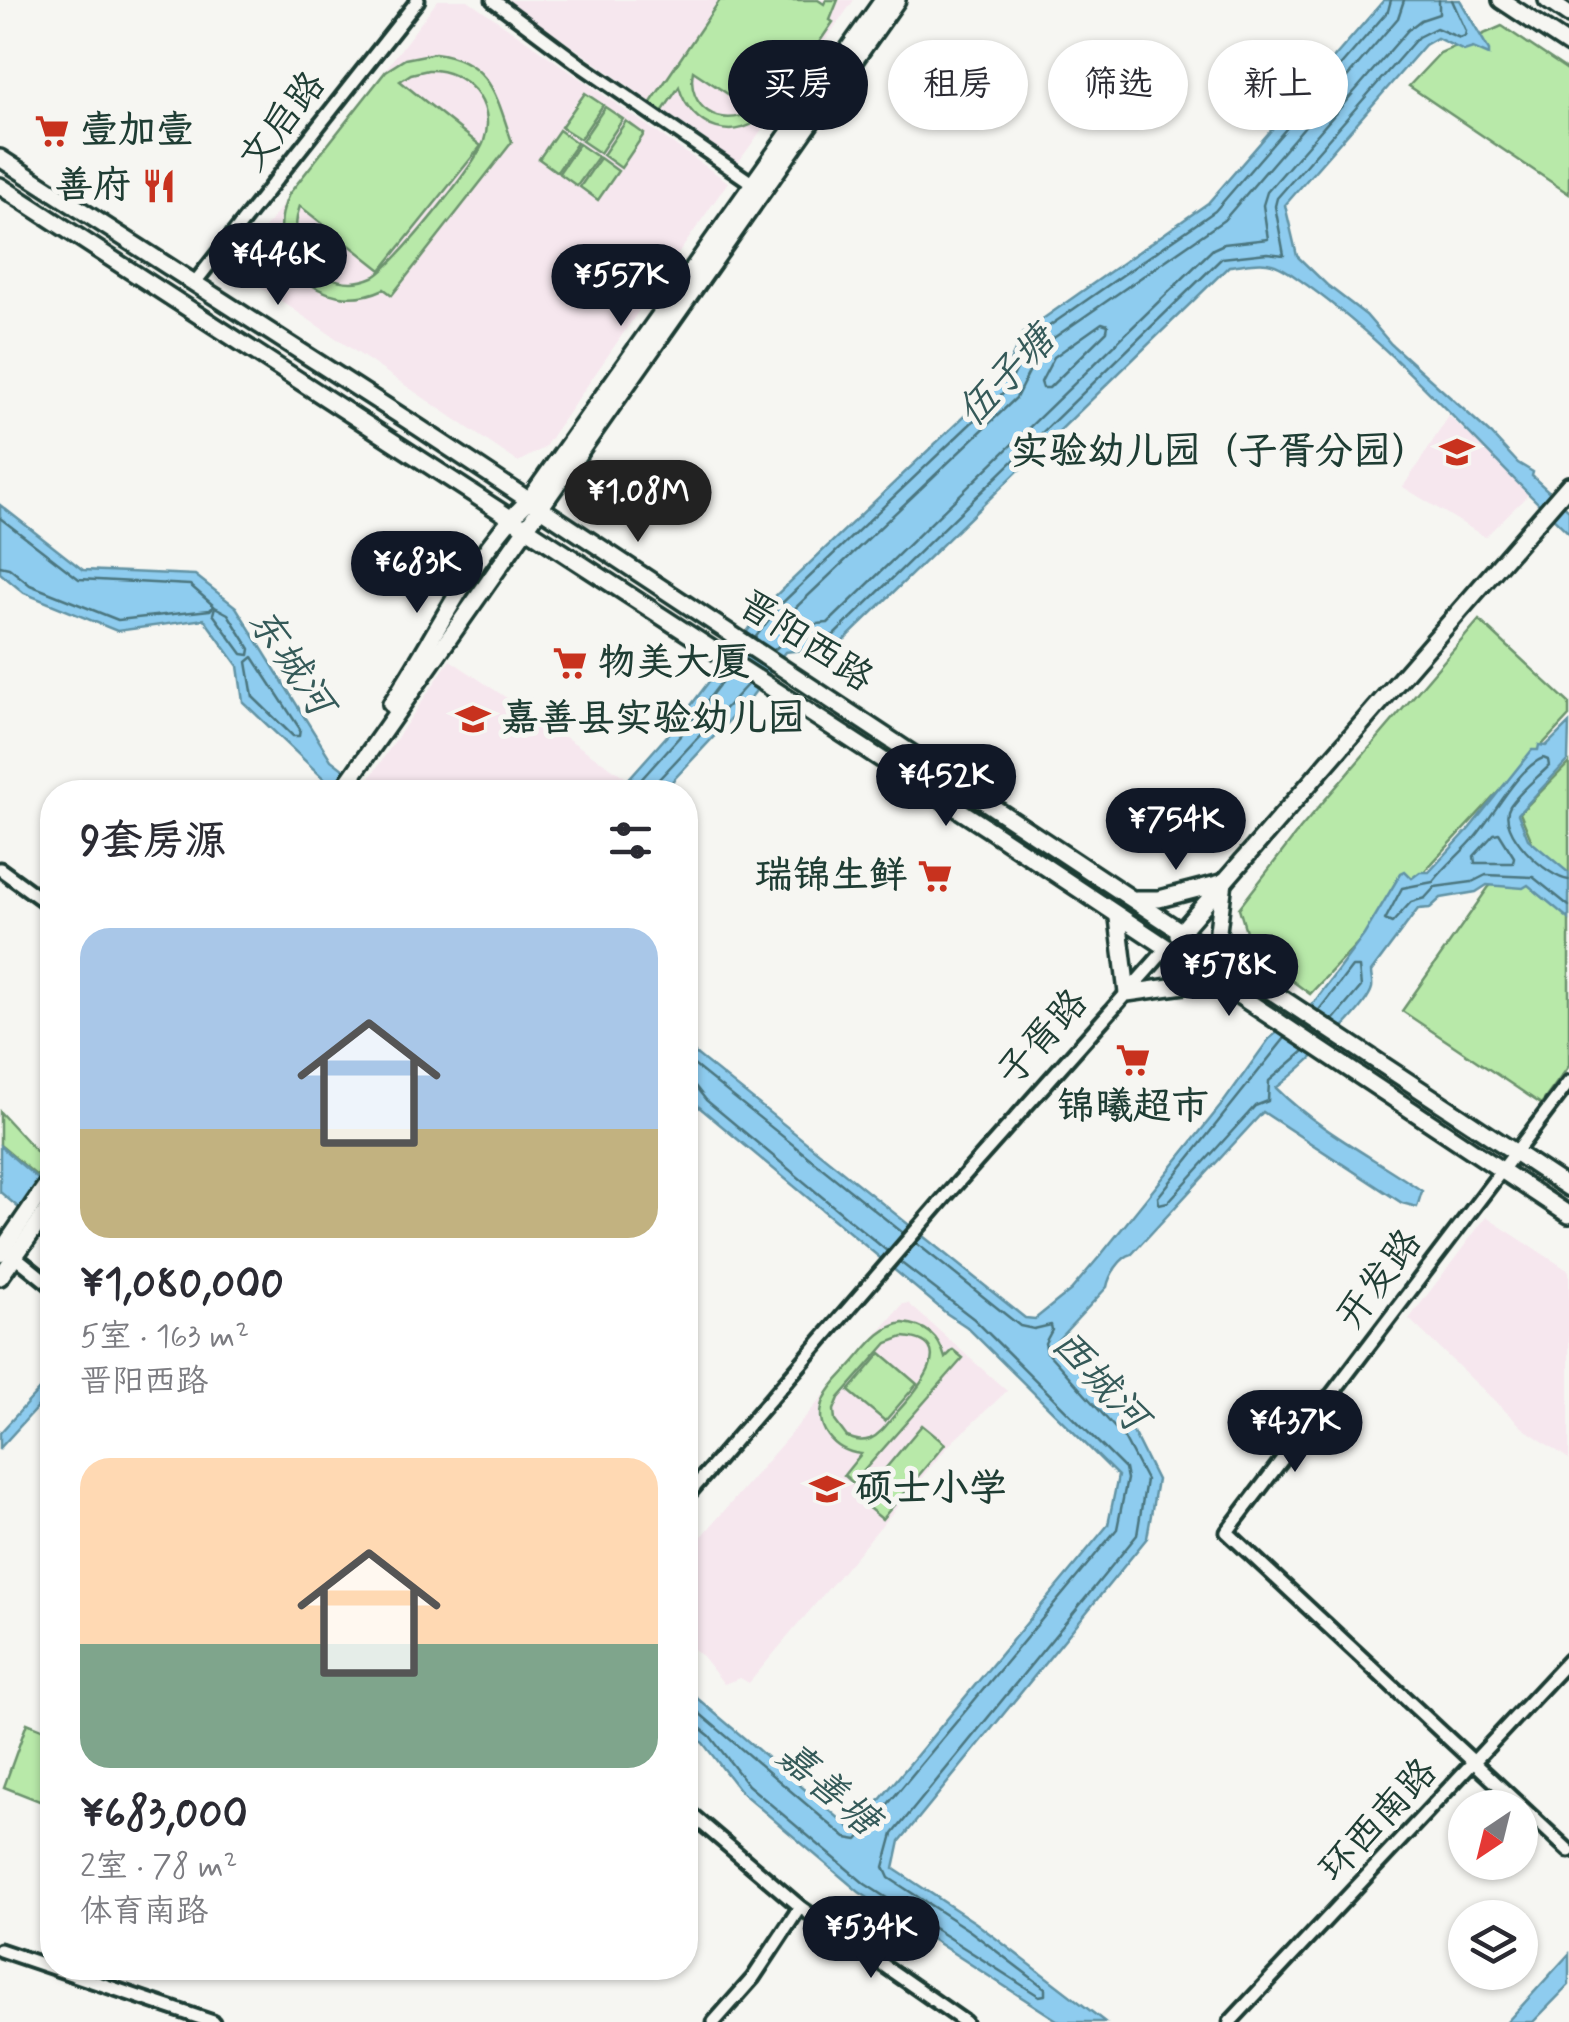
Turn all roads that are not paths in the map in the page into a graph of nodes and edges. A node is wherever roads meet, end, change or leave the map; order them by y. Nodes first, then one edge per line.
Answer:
1 (418, 0) edge
2 (493, 0) edge
3 (883, 0) edge
4 (896, 0) edge
5 (1502, 0) edge
6 (1547, 0) edge
7 (1569, 14) edge
8 (1569, 45) edge
9 (0, 158) edge
10 (0, 186) edge
11 (757, 187) junction
12 (196, 281) junction
13 (1567, 487) edge
14 (535, 504) junction
15 (511, 517) junction
16 (526, 527) junction
17 (368, 745) junction
18 (338, 780) edge
19 (348, 780) edge
20 (0, 870) edge
21 (1224, 881) junction
22 (40, 898) edge
23 (1134, 900) junction
24 (1118, 918) junction
25 (1181, 931) junction
26 (1165, 950) junction
27 (1227, 961) junction
28 (1213, 981) junction
29 (1126, 993) junction
30 (1569, 1082) edge
31 (1517, 1154) junction
32 (1501, 1172) junction
33 (1569, 1188) edge
34 (40, 1195) edge
35 (1569, 1215) edge
36 (40, 1216) edge
37 (5, 1251) edge
38 (0, 1277) edge
39 (40, 1277) edge
40 (698, 1483) edge
41 (1569, 1660) edge
42 (1473, 1764) junction
43 (698, 1820) edge
44 (1569, 1850) edge
45 (800, 1907) junction
46 (0, 1950) edge
47 (40, 1964) edge
48 (89, 1980) edge
49 (213, 2022) edge
50 (714, 2022) edge
51 (965, 2022) edge
52 (1230, 2022) edge

1 - 12 street, 文启路
2 - 11 street
3 - 11 main road
4 - 11 main road
5 - 8 main road
6 - 7 main road
9 - 12 main road, 晋阳西路
10 - 15 main road, 晋阳西路
11 - 14 main road
12 - 14 main road, 晋阳西路
13 - 21 main road, 子胥路
14 - 15 main road
14 - 16 main road
14 - 23 main road, 晋阳西路
15 - 16 main road, 晋阳西路
15 - 17 main road
16 - 17 main road
16 - 24 main road, 晋阳西路
17 - 18 main road
17 - 19 main road
20 - 22 street
21 - 23 main road
21 - 25 main road, 子胥路
21 - 27 main road
23 - 25 main road, 晋阳西路
24 - 26 main road, 晋阳西路
24 - 29 main road
25 - 26 main road, 子胥路
25 - 27 main road, 晋阳西路
26 - 28 main road, 晋阳西路
26 - 29 street, 子胥路
27 - 31 main road, 晋阳西路
28 - 29 main road
28 - 32 main road, 晋阳西路
29 - 40 street, 子胥路
30 - 31 street, 开发路
31 - 32 street, 开发路
31 - 33 main road, 晋阳西路
32 - 35 main road, 晋阳西路
32 - 42 street, 开发路
34 - 37 main road
36 - 37 main road
37 - 38 main road
37 - 39 street
41 - 42 street, 环西南路
42 - 44 street
42 - 52 street, 环西南路
43 - 45 street
45 - 50 street
45 - 51 street
46 - 47 street
48 - 49 street

